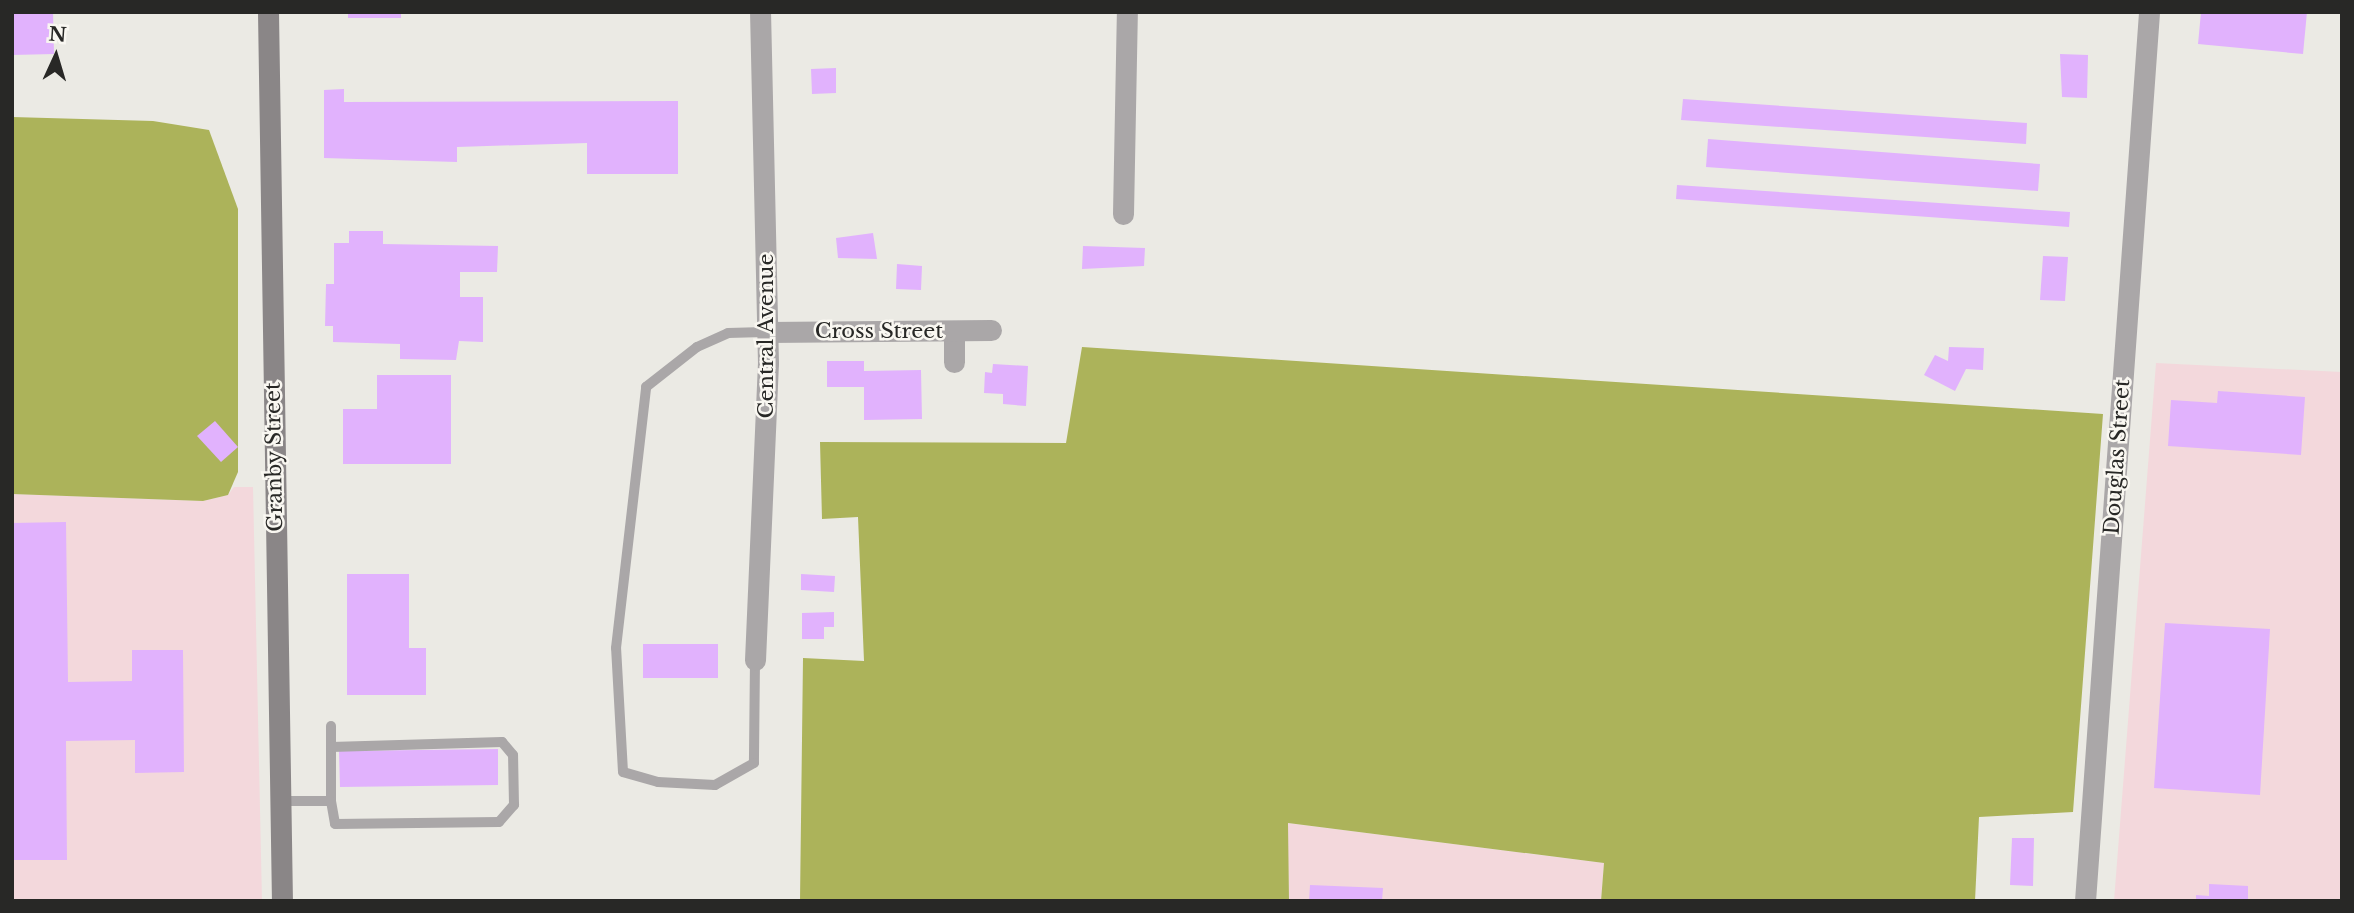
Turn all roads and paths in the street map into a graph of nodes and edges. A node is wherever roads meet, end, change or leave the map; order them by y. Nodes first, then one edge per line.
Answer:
1 (268, 12) edge
2 (760, 12) edge
3 (1127, 12) edge
4 (2149, 12) edge
5 (1123, 214) dead end
6 (991, 330) dead end
7 (954, 331) junction
8 (768, 332) junction
9 (954, 362) dead end
10 (755, 660) joint
11 (331, 726) dead end
12 (331, 747) junction
13 (280, 801) junction
14 (331, 801) junction
15 (282, 901) edge
16 (2085, 901) edge

1 - 13 main road, Granby Street
2 - 8 street, Central Avenue
3 - 5 street
4 - 16 street, Douglas Street
6 - 7 street, Cross Street
7 - 8 street, Cross Street
7 - 9 street
8 - 10 street, Central Avenue
8 - 10 lane
11 - 12 lane
12 - 14 lane
12 - 14 lane
13 - 14 lane
13 - 15 main road, Granby Street

